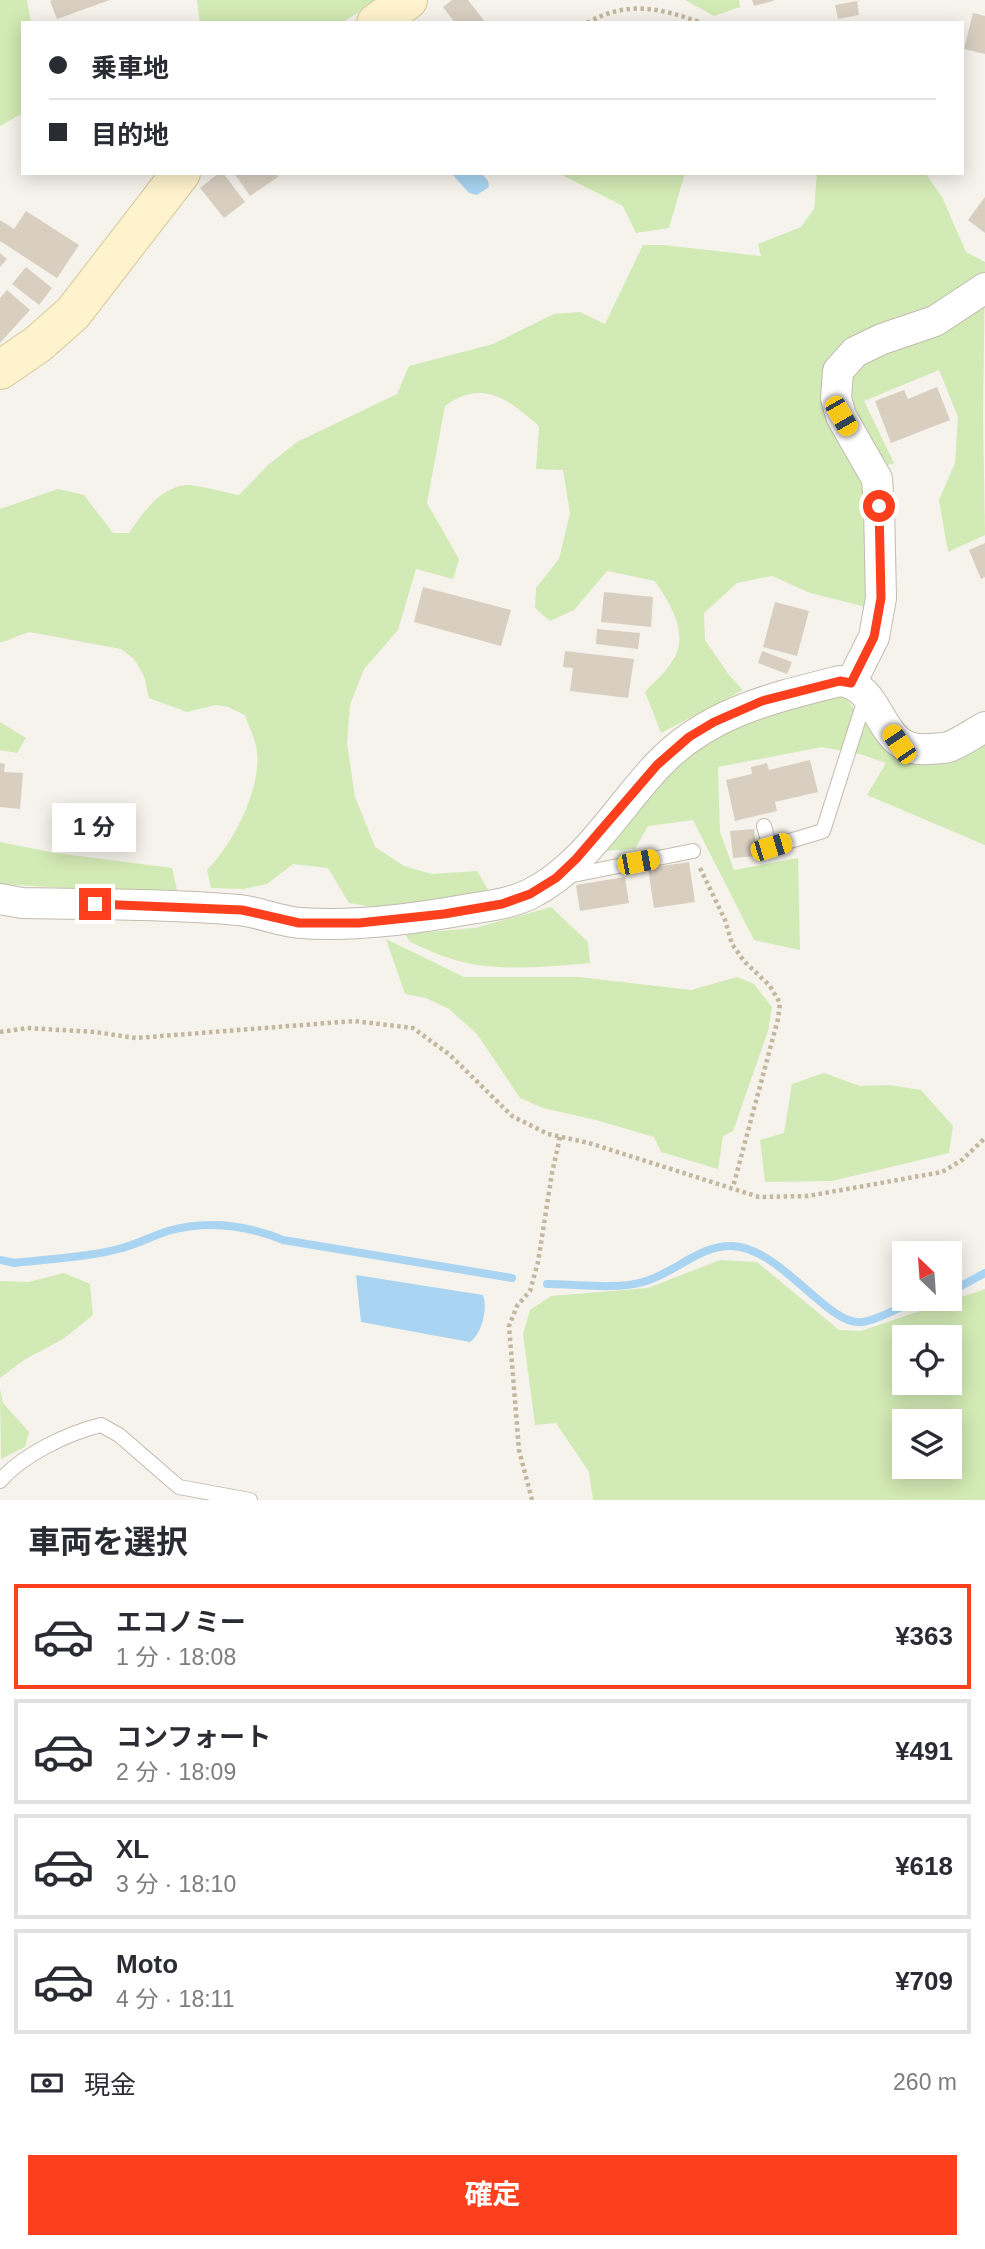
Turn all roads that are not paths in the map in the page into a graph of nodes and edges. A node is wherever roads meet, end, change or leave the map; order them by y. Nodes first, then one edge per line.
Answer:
1 (408, 0) edge
2 (379, 21) edge
3 (179, 175) edge
4 (985, 288) edge
5 (0, 370) edge
6 (859, 689) junction
7 (985, 727) edge
8 (764, 826) dead end
9 (693, 851) road end
10 (556, 878) junction
11 (0, 899) edge
12 (0, 1481) edge
13 (250, 1500) edge

1 - 2 street
3 - 5 street
4 - 6 street
6 - 7 street
6 - 8 lane
6 - 10 street
9 - 10 lane
10 - 11 street
12 - 13 lane

